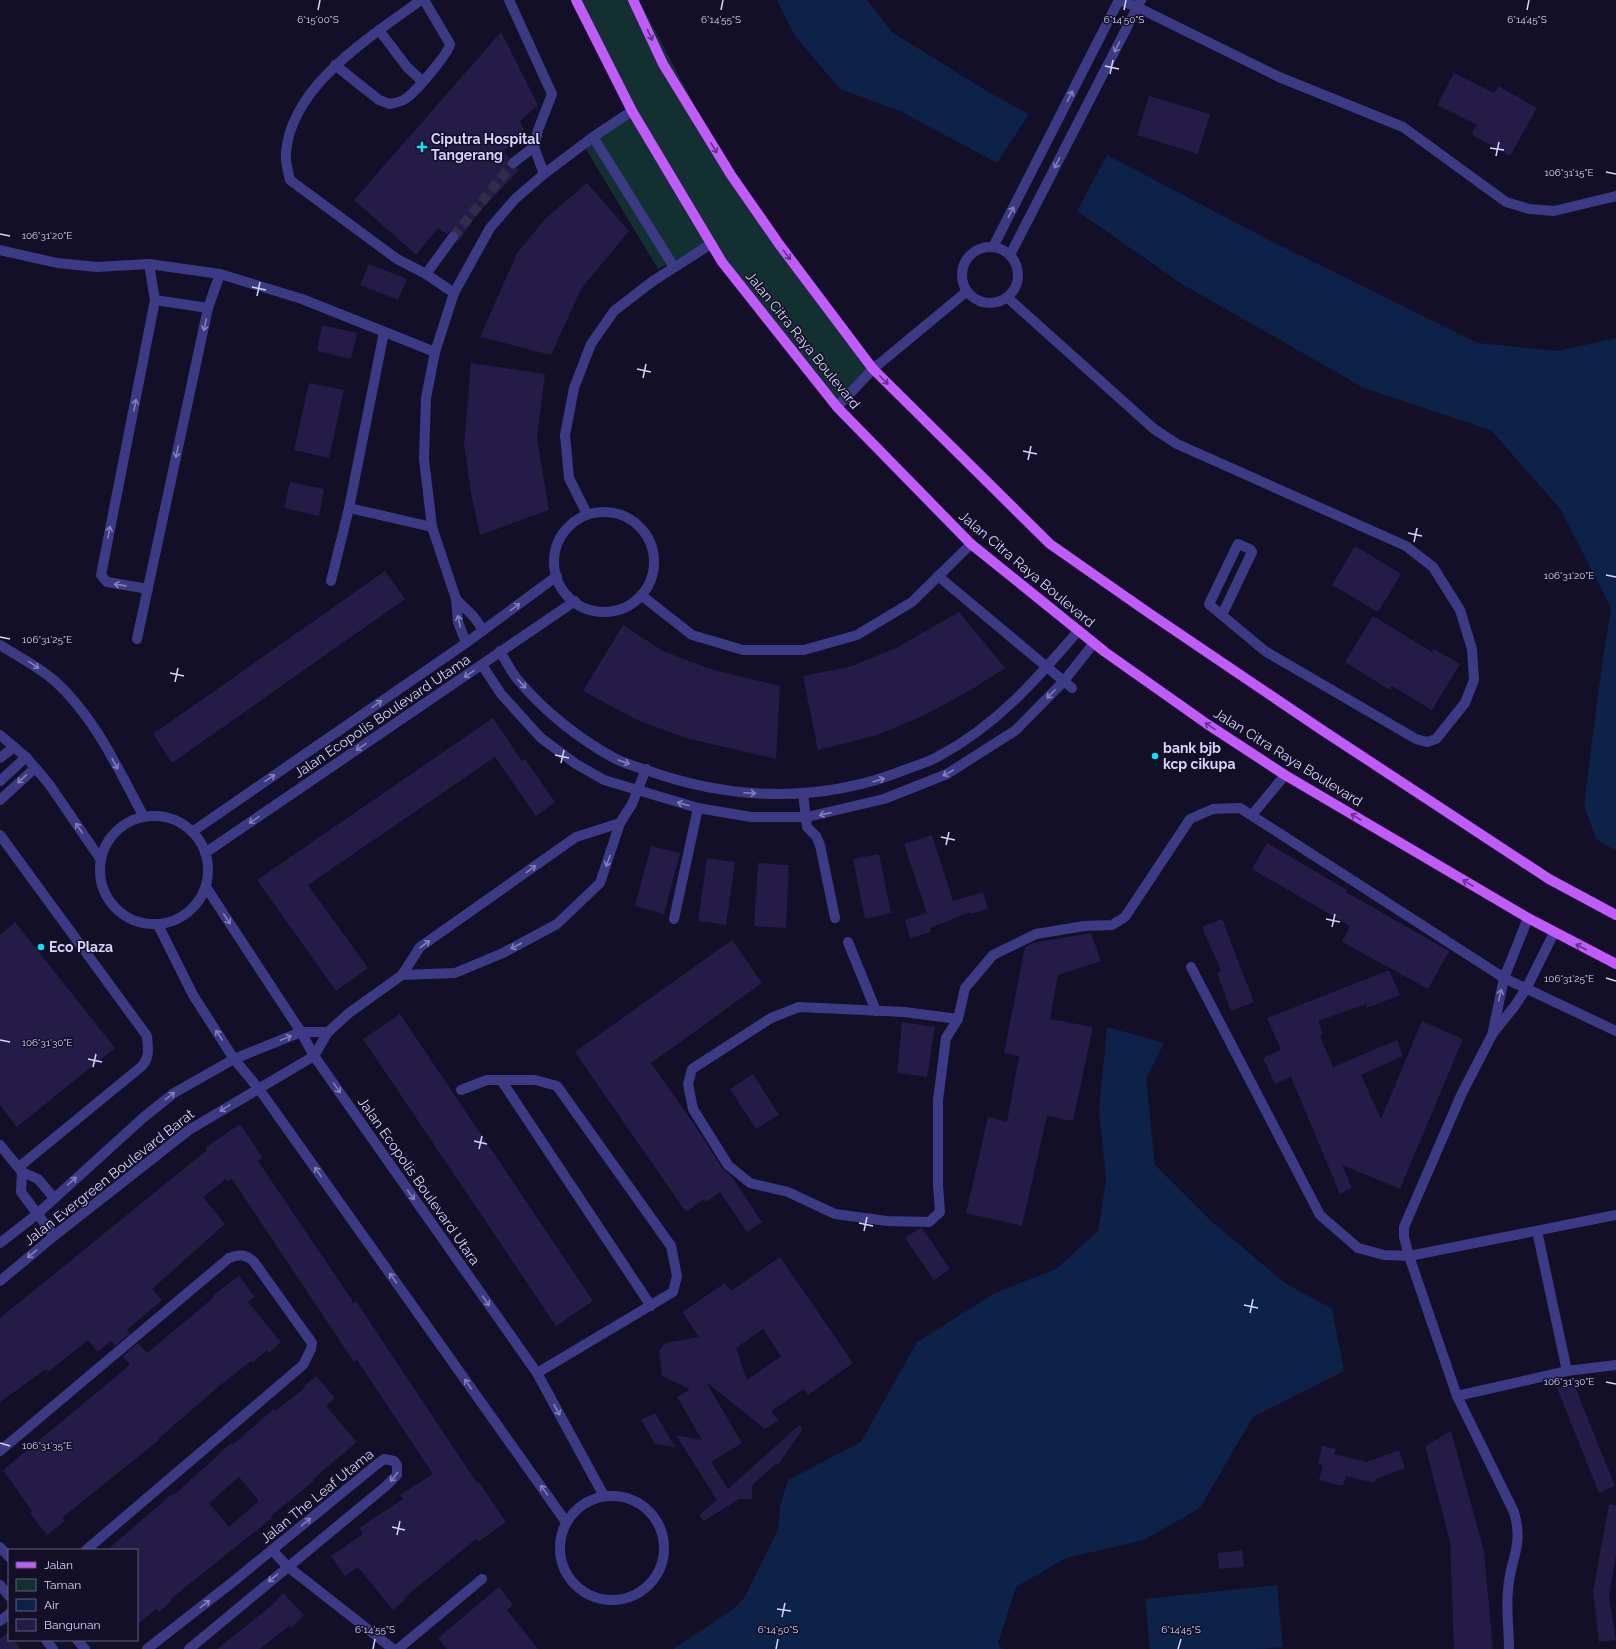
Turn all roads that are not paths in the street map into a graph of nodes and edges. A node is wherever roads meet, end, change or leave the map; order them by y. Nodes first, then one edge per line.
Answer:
1 (421, 0) edge
2 (424, 0) edge
3 (509, 0) edge
4 (576, 0) edge
5 (633, 0) edge
6 (1119, 0) edge
7 (1139, 4) edge
8 (379, 30) junction
9 (335, 65) junction
10 (422, 81) junction
11 (632, 111) junction
12 (593, 137) junction
13 (534, 147) junction
14 (513, 163) tunnel mouth
15 (544, 174) junction
16 (1616, 196) edge
17 (453, 237) tunnel mouth
18 (711, 244) junction
19 (993, 247) junction
20 (0, 250) edge
21 (1010, 255) junction
22 (149, 264) junction
23 (674, 267) junction
24 (220, 274) junction
25 (426, 274) junction
26 (966, 292) junction
27 (454, 293) junction
28 (1008, 298) junction
29 (155, 300) junction
30 (208, 308) junction
31 (384, 332) junction
32 (435, 352) junction
33 (872, 369) junction
34 (837, 407) junction
35 (349, 508) junction
36 (587, 514) junction
37 (432, 527) junction
38 (971, 544) junction
39 (557, 576) junction
40 (938, 576) junction
41 (331, 581) dead end
42 (148, 590) junction
43 (641, 595) junction
44 (456, 599) junction
45 (574, 601) junction
46 (1222, 615) junction
47 (483, 630) junction
48 (1078, 631) junction
49 (137, 639) dead end
50 (466, 643) junction
51 (1094, 643) junction
52 (0, 645) edge
53 (500, 651) junction
54 (482, 665) junction
55 (1047, 668) junction
56 (1063, 682) junction
57 (1072, 688) dead end
58 (0, 735) edge
59 (14, 747) junction
60 (0, 758) edge
61 (26, 758) junction
62 (35, 768) junction
63 (646, 769) junction
64 (1285, 775) junction
65 (0, 781) edge
66 (637, 791) junction
67 (804, 793) junction
68 (0, 800) edge
69 (698, 808) junction
70 (1252, 815) junction
71 (144, 817) junction
72 (806, 817) junction
73 (620, 823) junction
74 (192, 832) junction
75 (0, 835) edge
76 (205, 853) junction
77 (101, 860) junction
78 (206, 886) junction
79 (1616, 915) edge
80 (835, 918) dead end
81 (1528, 918) junction
82 (674, 919) dead end
83 (158, 925) junction
84 (1554, 933) junction
85 (848, 942) dead end
86 (1616, 964) edge
87 (1191, 967) dead end
88 (402, 975) junction
89 (1504, 978) junction
90 (1526, 989) junction
91 (876, 1010) junction
92 (958, 1019) junction
93 (1616, 1030) edge
94 (300, 1032) junction
95 (328, 1032) junction
96 (1492, 1033) junction
97 (314, 1056) junction
98 (234, 1059) junction
99 (501, 1080) junction
100 (259, 1089) junction
101 (461, 1090) dead end
102 (0, 1145) edge
103 (21, 1170) junction
104 (54, 1198) junction
105 (36, 1215) junction
106 (1616, 1215) edge
107 (1537, 1231) junction
108 (54, 1236) junction
109 (0, 1242) edge
110 (1409, 1256) junction
111 (0, 1281) edge
112 (651, 1306) junction
113 (1616, 1364) edge
114 (1567, 1371) junction
115 (537, 1373) junction
116 (1457, 1396) junction
117 (0, 1451) edge
118 (604, 1496) junction
119 (566, 1522) junction
120 (0, 1547) edge
121 (87, 1549) edge
122 (272, 1550) junction
123 (8, 1556) edge
124 (287, 1566) junction
125 (482, 1579) dead end
126 (0, 1585) edge
127 (8, 1595) edge
128 (8, 1615) edge
129 (0, 1621) edge
130 (47, 1641) edge
131 (78, 1641) edge
132 (53, 1649) edge
133 (85, 1649) edge
134 (147, 1649) edge
135 (189, 1649) edge
136 (393, 1649) edge
137 (398, 1649) edge
138 (1509, 1649) edge

1 - 8 street
2 - 10 street
3 - 13 street
4 - 11 main road, Jalan Citra Raya Boulevard
5 -> 33 main road
6 - 7 street
19 -> 6 street
7 - 16 street
7 -> 21 street
8 - 9 street
8 - 10 street
9 - 10 street
9 - 25 street
11 - 12 street
11 - 18 main road, Jalan Citra Raya Boulevard
12 - 15 street
12 - 23 street
13 - 14 street
13 - 15 street
15 - 27 street
17 - 25 street
18 - 23 street
18 - 34 main road, Jalan Citra Raya Boulevard
19 - 21 street
19 - 26 street
20 - 22 street
21 - 28 street
22 - 24 street
22 - 29 street
23 - 36 street
24 - 30 street
24 - 31 street
25 - 27 street
26 - 28 street
26 - 33 street
27 - 32 street
28 - 46 street
29 - 30 street
42 -> 29 street
30 -> 42 street
31 - 32 street
31 - 35 street
32 - 37 street
33 - 34 street
33 -> 79 main road
34 - 38 main road, Jalan Citra Raya Boulevard
35 - 37 street
35 - 41 street
36 - 39 street
36 - 43 street
37 - 44 street
38 - 40 street
38 - 48 main road, Jalan Citra Raya Boulevard
39 - 45 street
47 -> 39 street, Jalan Ecopolis Boulevard Utama
40 - 43 street
40 - 55 street
42 - 49 street
43 - 45 street
44 - 47 street
50 -> 44 street
45 - 53 street, Jalan Ecopolis Boulevard Utama
46 - 46 street
47 - 50 street, Jalan Ecopolis Boulevard Utama
48 - 51 main road, Jalan Citra Raya Boulevard
48 - 55 street
74 -> 50 street, Jalan Ecopolis Boulevard Utama
51 - 56 street
64 -> 51 main road, Jalan Citra Raya Boulevard
52 -> 71 street
53 - 54 street, Jalan Ecopolis Boulevard Utama
53 -> 63 street
54 - 66 street
54 -> 76 street, Jalan Ecopolis Boulevard Utama
55 - 56 street
67 -> 55 street
56 - 57 street
56 -> 72 street
58 - 59 street
59 - 60 street
59 - 61 street
61 - 62 street
61 - 65 street
62 -> 68 street
77 -> 62 street
63 - 66 street
63 -> 67 street
64 - 70 street
81 -> 64 main road, Jalan Citra Raya Boulevard
69 -> 66 street
66 - 73 street
67 - 72 street
69 - 72 street
69 - 82 street
70 - 89 street
70 - 92 street
71 - 74 street
71 - 77 street
72 - 80 street
88 -> 73 street
73 -> 88 street
74 - 76 street
75 - 103 street
76 - 78 street
77 - 83 street
78 - 83 street
78 -> 94 street, Jalan Ecopolis Boulevard Utara
81 - 84 main road, Jalan Citra Raya Boulevard
81 - 89 street
98 -> 83 street
86 -> 84 main road, Jalan Citra Raya Boulevard
84 - 90 street
85 - 91 street
87 - 110 street
88 - 95 street
89 - 90 street
96 -> 89 street
90 - 93 street
90 - 96 street
91 - 92 street
91 - 92 street
94 - 95 street
94 - 97 street, Jalan Ecopolis Boulevard Utara
98 -> 94 street, Jalan Evergreen Boulevard Barat
95 - 97 street
96 - 110 street
97 - 100 street, Jalan Evergreen Boulevard Barat
97 -> 115 street, Jalan Ecopolis Boulevard Utara
98 - 100 street
104 -> 98 street, Jalan Evergreen Boulevard Barat
99 - 101 street
99 - 112 street
99 - 112 street
100 -> 108 street, Jalan Evergreen Boulevard Barat
119 -> 100 street
102 - 103 street
103 - 104 street
103 - 105 street
104 - 105 street, Jalan Evergreen Boulevard Barat
105 - 108 street
105 - 109 street, Jalan Evergreen Boulevard Barat
106 - 107 street
107 - 110 street
107 - 114 street
108 -> 111 street, Jalan Evergreen Boulevard Barat
110 - 116 street
112 - 115 street
113 - 114 street
114 - 116 street
115 -> 118 street, Jalan Ecopolis Boulevard Utara
116 - 138 street
117 - 121 street
118 - 119 street
118 - 119 street
120 - 123 street
122 - 124 street
122 -> 124 street, Jalan The Leaf Utama
134 -> 122 street, Jalan The Leaf Utama
124 -> 135 street, Jalan The Leaf Utama
124 - 136 street
125 - 137 street
126 - 127 street
128 - 129 street
130 - 132 street
131 - 133 street

